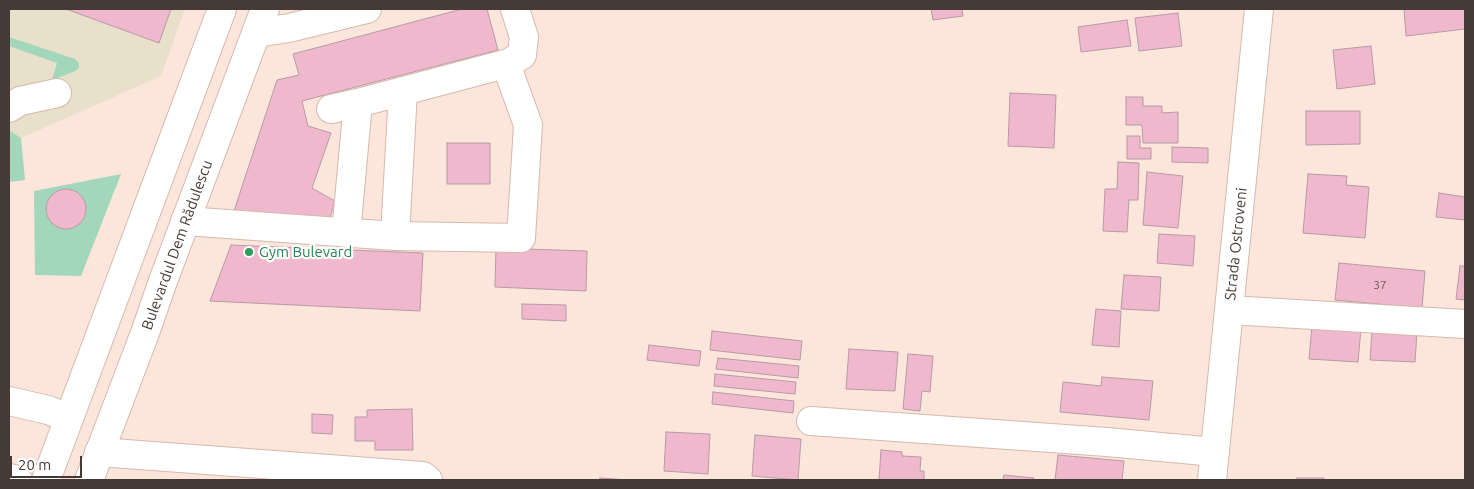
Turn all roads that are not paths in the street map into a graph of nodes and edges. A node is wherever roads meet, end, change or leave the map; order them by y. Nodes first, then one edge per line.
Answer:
1 (222, 9) edge
2 (367, 9) edge
3 (515, 9) edge
4 (1259, 9) edge
5 (260, 21) edge
6 (506, 64) junction
7 (198, 72) junction
8 (236, 86) junction
9 (403, 91) junction
10 (57, 93) dead end
11 (358, 103) junction
12 (9, 108) edge
13 (331, 109) dead end
14 (185, 221) junction
15 (346, 233) junction
16 (395, 236) junction
17 (1229, 310) junction
18 (1465, 324) edge
19 (9, 401) edge
20 (69, 418) junction
21 (811, 421) dead end
22 (99, 452) junction
23 (1215, 452) junction
24 (9, 478) edge
25 (425, 478) edge
26 (18, 480) edge
27 (46, 480) edge
28 (89, 480) edge
29 (1212, 480) edge

1 - 7 street
2 - 5 street
3 - 6 street
4 - 17 street, Strada Ostroveni
5 - 8 street, Bulevardul Dem Rădulescu
6 - 9 street
6 - 16 street
7 - 8 street
7 - 20 street
8 - 14 street, Bulevardul Dem Rădulescu
9 - 11 street
9 - 16 street
10 - 12 street
11 - 13 street
11 - 15 street
14 - 15 street
14 - 22 street, Bulevardul Dem Rădulescu
15 - 16 street
17 - 18 street
17 - 23 street, Strada Ostroveni
19 - 20 street
20 - 27 street
21 - 23 street
22 - 25 street
22 - 28 street, Bulevardul Dem Rădulescu
23 - 29 street, Strada Ostroveni
24 - 26 street

